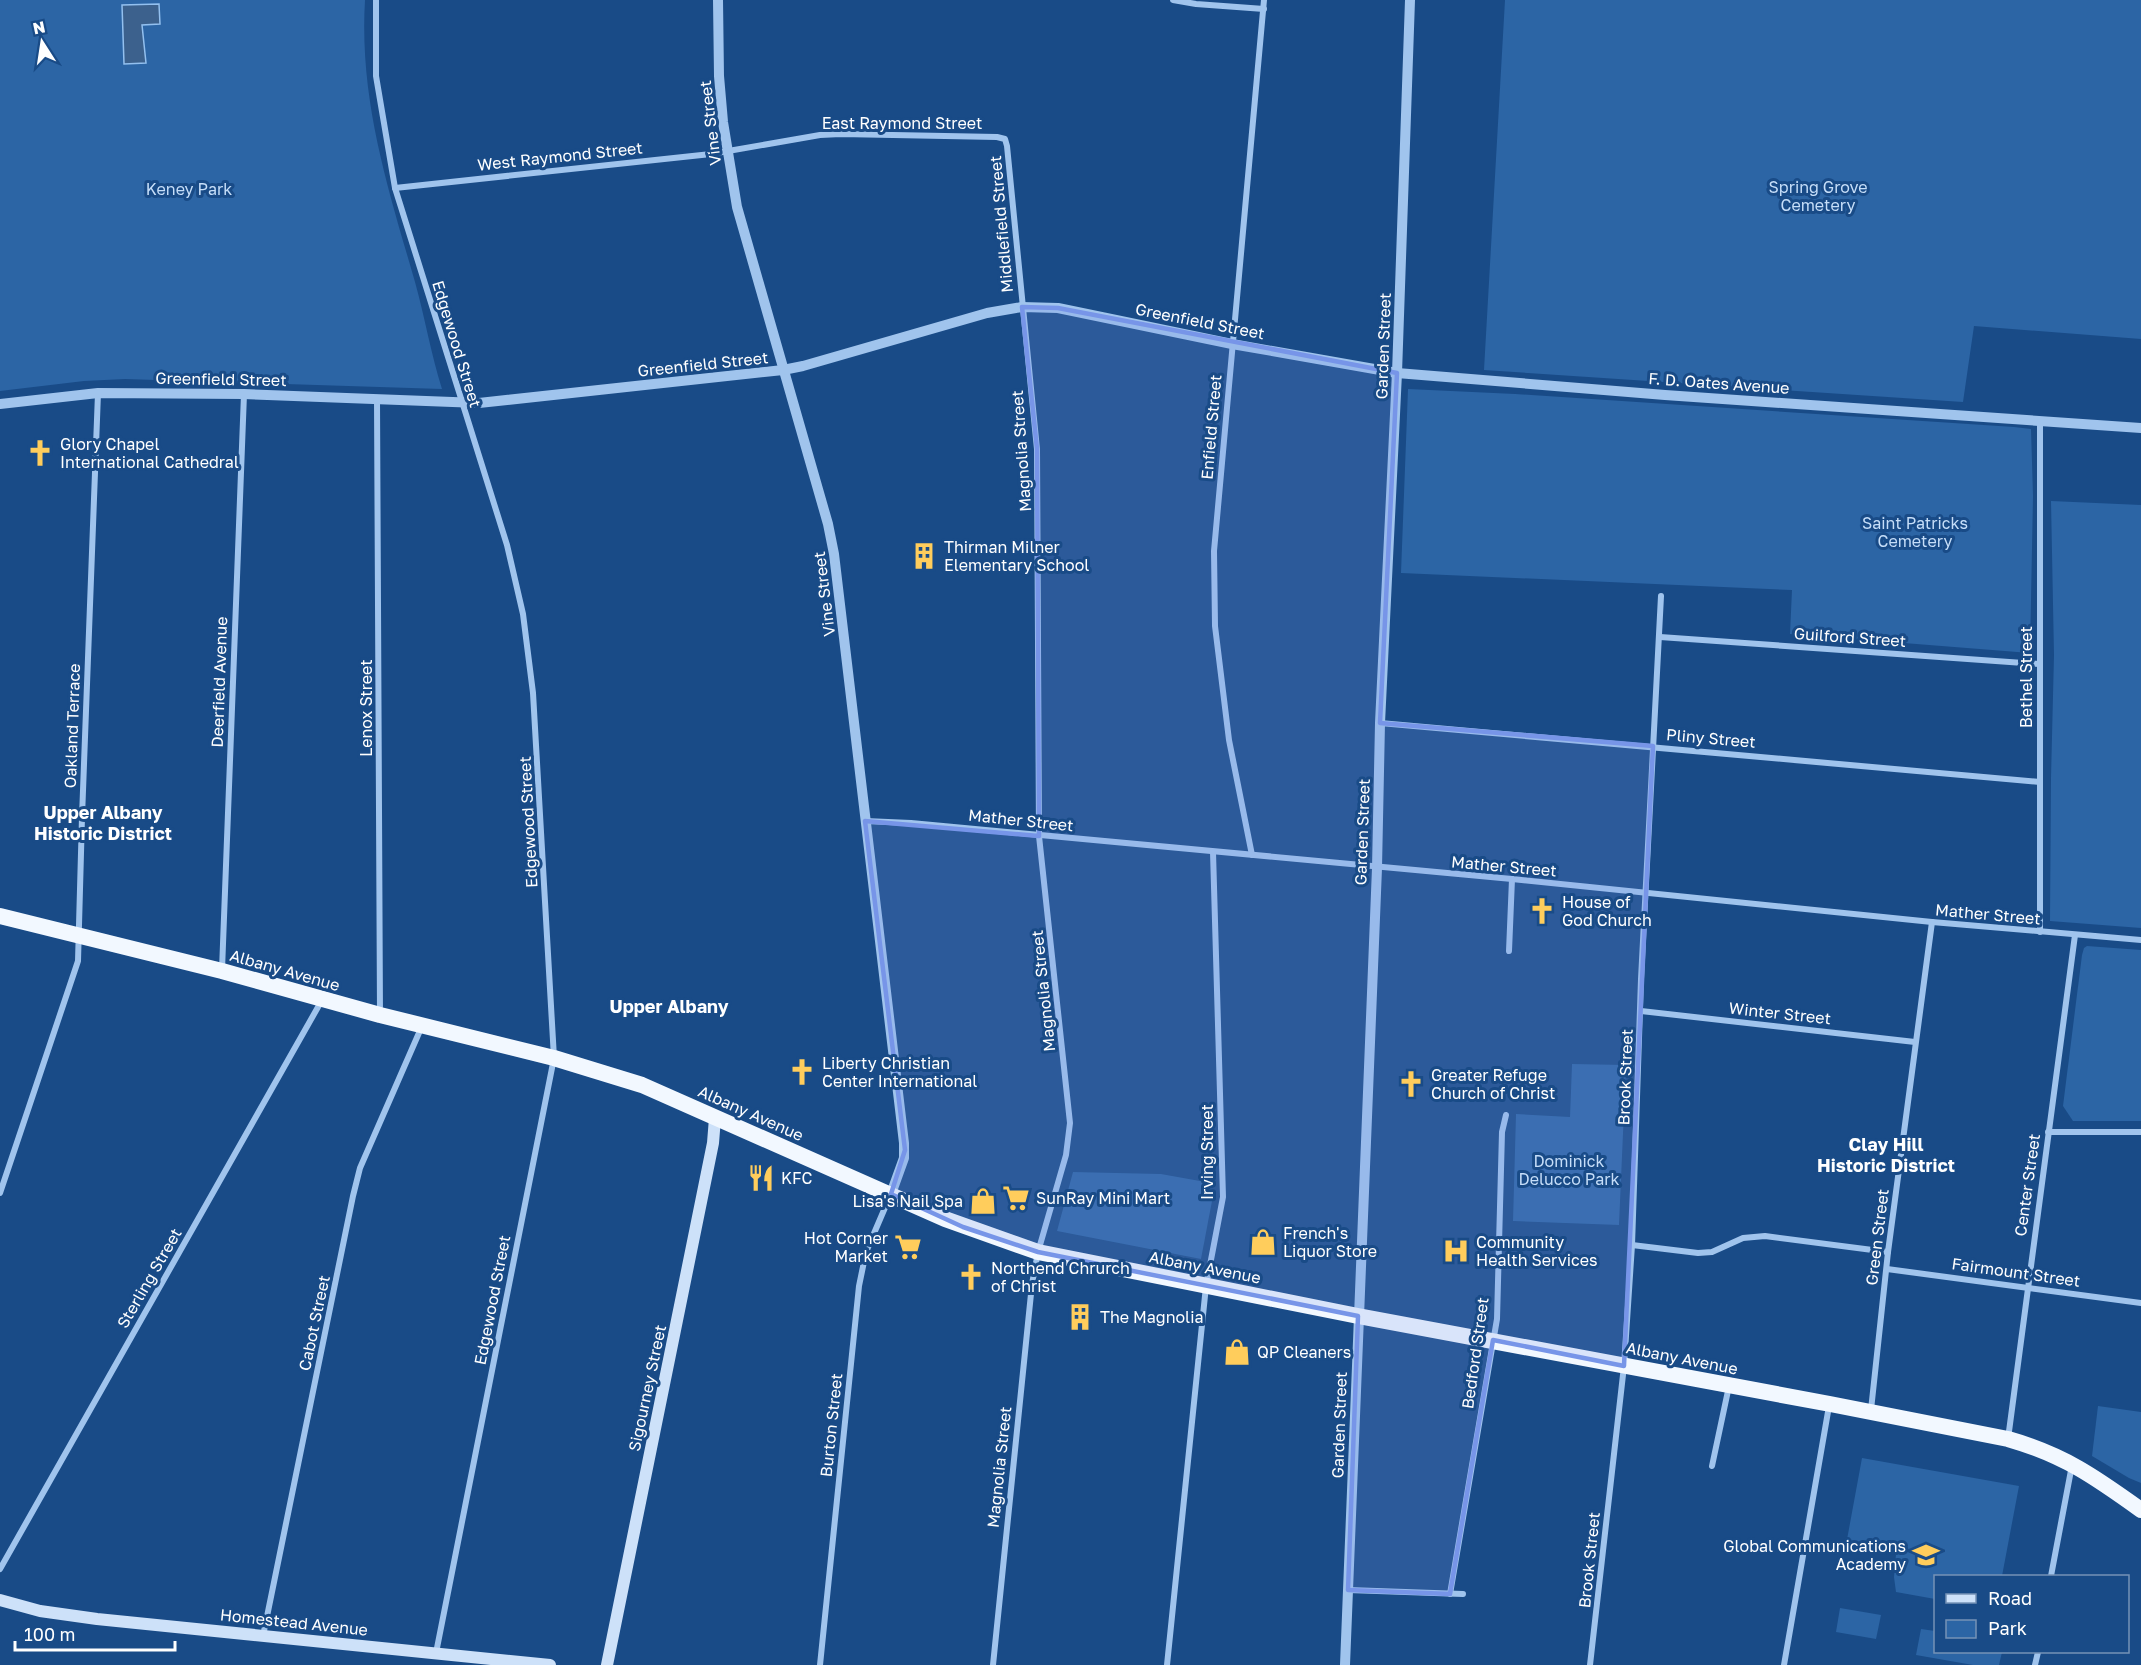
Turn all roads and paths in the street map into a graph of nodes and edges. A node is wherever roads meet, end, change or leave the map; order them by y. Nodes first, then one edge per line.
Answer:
1 (376, 0) edge
2 (718, 0) edge
3 (1173, 0) edge
4 (1264, 0) edge
5 (1410, 0) edge
6 (1264, 9) junction
7 (1005, 139) joint
8 (728, 151) junction
9 (395, 188) junction
10 (1022, 307) junction
11 (1232, 344) junction
12 (783, 370) junction
13 (1397, 373) junction
14 (98, 393) junction
15 (244, 394) junction
16 (377, 399) junction
17 (462, 403) junction
18 (0, 404) edge
19 (2040, 422) junction
20 (2141, 428) edge
21 (1661, 596) dead end
22 (1660, 637) junction
23 (2039, 664) junction
24 (1380, 723) junction
25 (1653, 746) junction
26 (2040, 782) junction
27 (865, 821) junction
28 (1039, 836) junction
29 (1213, 852) junction
30 (1252, 855) junction
31 (1377, 868) junction
32 (1512, 879) junction
33 (1646, 893) junction
34 (0, 916) edge
35 (1932, 922) junction
36 (2040, 932) junction
37 (2075, 935) junction
38 (79, 936) junction
39 (2141, 940) edge
40 (1509, 951) dead end
41 (222, 971) junction
42 (322, 1000) junction
43 (1641, 1011) junction
44 (381, 1016) junction
45 (422, 1025) junction
46 (1916, 1042) junction
47 (554, 1058) junction
48 (1506, 1115) dead end
49 (716, 1118) junction
50 (2048, 1132) junction
51 (2141, 1132) edge
52 (0, 1193) edge
53 (891, 1194) junction
54 (1632, 1245) junction
55 (1038, 1252) junction
56 (1888, 1252) junction
57 (1887, 1269) junction
58 (1206, 1286) junction
59 (2027, 1287) junction
60 (2141, 1303) edge
61 (1358, 1316) junction
62 (1493, 1340) junction
63 (1624, 1366) junction
64 (1729, 1385) junction
65 (1830, 1404) junction
66 (1871, 1412) junction
67 (2008, 1439) junction
68 (2072, 1464) junction
69 (1712, 1466) dead end
70 (2141, 1510) edge
71 (0, 1569) edge
72 (2051, 1575) edge
73 (1348, 1590) junction
74 (1450, 1594) junction
75 (1463, 1594) dead end
76 (0, 1600) edge
77 (263, 1636) junction
78 (436, 1653) junction
79 (550, 1665) edge
80 (607, 1665) edge
81 (820, 1665) edge
82 (993, 1665) edge
83 (1167, 1665) edge
84 (1345, 1665) edge
85 (1590, 1665) edge
86 (1784, 1665) edge

1 - 9 street, Edgewood Street
2 - 8 street, Vine Street
3 - 6 street
4 - 6 street, Enfield Street
5 - 13 street, Garden Street
6 - 11 street, Enfield Street
7 - 8 street, East Raymond Street
7 - 10 street, Middlefield Street
8 - 9 street, West Raymond Street
8 - 12 street, Vine Street
9 - 17 street, Edgewood Street
10 - 11 street, Greenfield Street
10 - 12 street, Greenfield Street
10 - 28 street, Magnolia Street
11 - 13 street, Greenfield Street
11 - 30 street, Enfield Street
12 - 17 street, Greenfield Street
12 - 27 street, Vine Street
13 - 19 street, F. D. Oates Avenue
13 - 24 street, Garden Street
14 - 15 street, Greenfield Street
14 - 18 street, Greenfield Street
14 - 38 street, Oakland Terrace
15 - 16 street, Greenfield Street
15 - 41 street, Deerfield Avenue
16 - 17 street, Greenfield Street
16 - 44 street, Lenox Street
17 - 47 street, Edgewood Street
19 - 20 street, F. D. Oates Avenue
19 - 23 street, Bethel Street
21 - 22 street, Brook Street
22 - 23 street, Guilford Street
22 - 25 street, Brook Street
23 - 26 street, Bethel Street
24 - 25 street, Pliny Street
24 - 31 street, Garden Street
25 - 26 street, Pliny Street
25 - 33 street, Brook Street
26 - 36 street, Bethel Street
27 - 28 street, Mather Street
27 - 53 street, Vine Street
28 - 29 street, Mather Street
28 - 55 street, Magnolia Street
29 - 30 street, Mather Street
29 - 58 street, Irving Street
30 - 31 street, Mather Street
31 - 32 street, Mather Street
31 - 61 street, Garden Street
32 - 33 street, Mather Street
32 - 40 street
33 - 35 street, Mather Street
33 - 43 street, Brook Street
34 - 38 highway, Albany Avenue
35 - 36 street, Mather Street
35 - 46 street, Green Street
36 - 37 street, Mather Street
37 - 39 street, Mather Street
37 - 50 street, Center Street
38 - 41 highway, Albany Avenue
38 - 52 street, Oakland Terrace
41 - 42 highway, Albany Avenue
42 - 44 highway, Albany Avenue
42 - 71 street, Sterling Street
43 - 46 street, Winter Street
43 - 54 street, Brook Street
44 - 45 highway, Albany Avenue
45 - 47 highway, Albany Avenue
45 - 77 street, Cabot Street
46 - 56 street, Green Street
47 - 49 highway, Albany Avenue
47 - 78 street, Edgewood Street
48 - 62 street, Bedford Street
49 - 53 highway, Albany Avenue
49 - 80 main road, Sigourney Street
50 - 51 street
50 - 59 street, Center Street
53 - 55 highway, Albany Avenue
53 - 81 street, Burton Street
54 - 56 street
54 - 63 street, Brook Street
55 - 58 highway, Albany Avenue
55 - 82 street, Magnolia Street
56 - 57 street, Green Street
57 - 59 street, Fairmount Street
57 - 66 street, Green Street
58 - 61 highway, Albany Avenue
58 - 83 street, Irving Street
59 - 60 street, Fairmount Street
59 - 67 street, Center Street
61 - 62 highway, Albany Avenue
61 - 73 street, Garden Street
62 - 63 highway, Albany Avenue
62 - 74 street, Bedford Street
63 - 64 highway, Albany Avenue
63 - 85 street, Brook Street
64 - 65 highway, Albany Avenue
64 - 69 street
65 - 66 highway, Albany Avenue
65 - 86 street
66 - 67 highway, Albany Avenue
67 - 68 highway, Albany Avenue
68 - 70 highway, Albany Avenue
68 - 72 street
73 - 74 street
73 - 84 street, Garden Street
74 - 75 street
76 - 77 main road, Homestead Avenue
77 - 78 main road, Homestead Avenue
78 - 79 main road, Homestead Avenue

